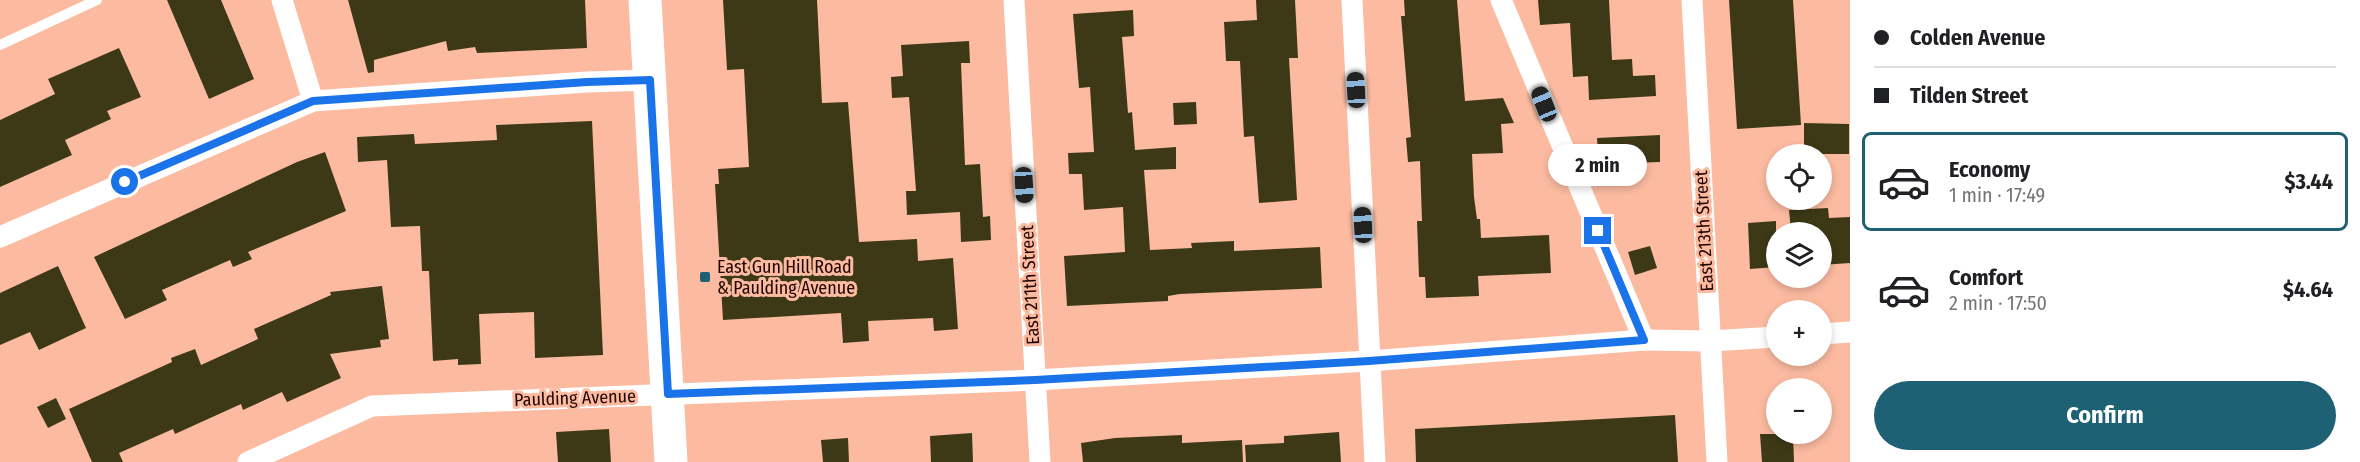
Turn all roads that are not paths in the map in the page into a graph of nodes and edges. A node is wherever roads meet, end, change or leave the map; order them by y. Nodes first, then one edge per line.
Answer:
1 (97, 0) edge
2 (282, 0) edge
3 (645, 0) edge
4 (1014, 0) edge
5 (1352, 0) edge
6 (1501, 0) edge
7 (1692, 0) edge
8 (0, 45) edge
9 (650, 80) junction
10 (313, 101) junction
11 (0, 237) edge
12 (1850, 332) edge
13 (1832, 333) edge
14 (1766, 338) edge
15 (1644, 340) junction
16 (1710, 341) junction
17 (1369, 361) junction
18 (1035, 380) junction
19 (668, 394) junction
20 (248, 462) edge
21 (671, 462) edge
22 (1040, 462) edge
23 (1375, 462) edge
24 (1717, 462) edge

1 - 8 lane
2 - 10 street
3 - 9 main road
4 - 18 street, East 211th Street
5 - 17 street
6 - 15 street
7 - 16 street, East 213th Street
9 - 10 street
9 - 19 main road
10 - 11 street
12 - 13 street
14 - 16 street, Paulding Avenue
15 - 16 street, Paulding Avenue
15 - 17 street, Paulding Avenue
16 - 24 street, East 213th Street
17 - 18 street, Paulding Avenue
17 - 23 street
18 - 19 street, Paulding Avenue
18 - 22 street, East 211th Street
19 - 20 street, Paulding Avenue
19 - 21 main road

